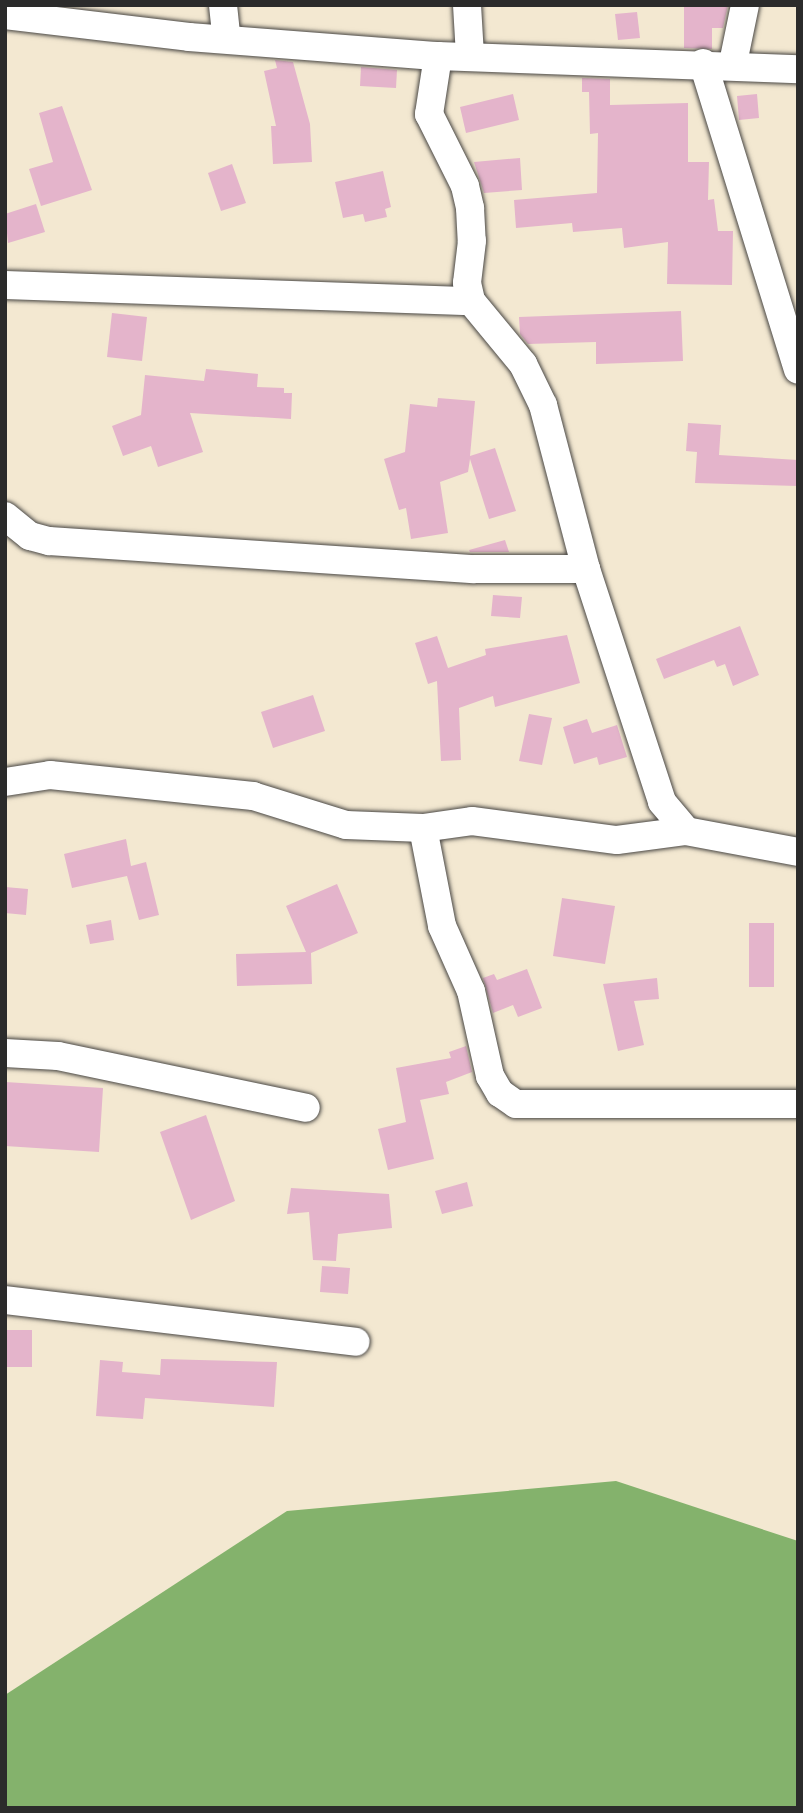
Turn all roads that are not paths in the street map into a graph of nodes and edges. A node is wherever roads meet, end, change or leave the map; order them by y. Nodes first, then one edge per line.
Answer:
1 (223, 5) edge
2 (467, 5) edge
3 (745, 5) edge
4 (5, 15) edge
5 (226, 36) junction
6 (438, 56) junction
7 (470, 56) junction
8 (703, 62) junction
9 (733, 63) junction
10 (798, 68) edge
11 (5, 285) edge
12 (471, 301) junction
13 (798, 370) edge
14 (5, 516) edge
15 (586, 569) junction
16 (5, 782) edge
17 (423, 828) junction
18 (686, 831) junction
19 (798, 852) edge
20 (5, 1053) edge
21 (798, 1104) edge
22 (306, 1108) dead end
23 (5, 1300) edge
24 (355, 1342) dead end

1 - 5 street
2 - 7 street
3 - 9 street
4 - 5 street
5 - 6 street
6 - 7 street
6 - 12 street
7 - 8 street
8 - 9 street
8 - 13 street
9 - 10 street
11 - 12 street
12 - 15 street
14 - 15 street
15 - 18 street
16 - 17 street
17 - 18 street
17 - 21 street
18 - 19 street
20 - 22 street
23 - 24 street

